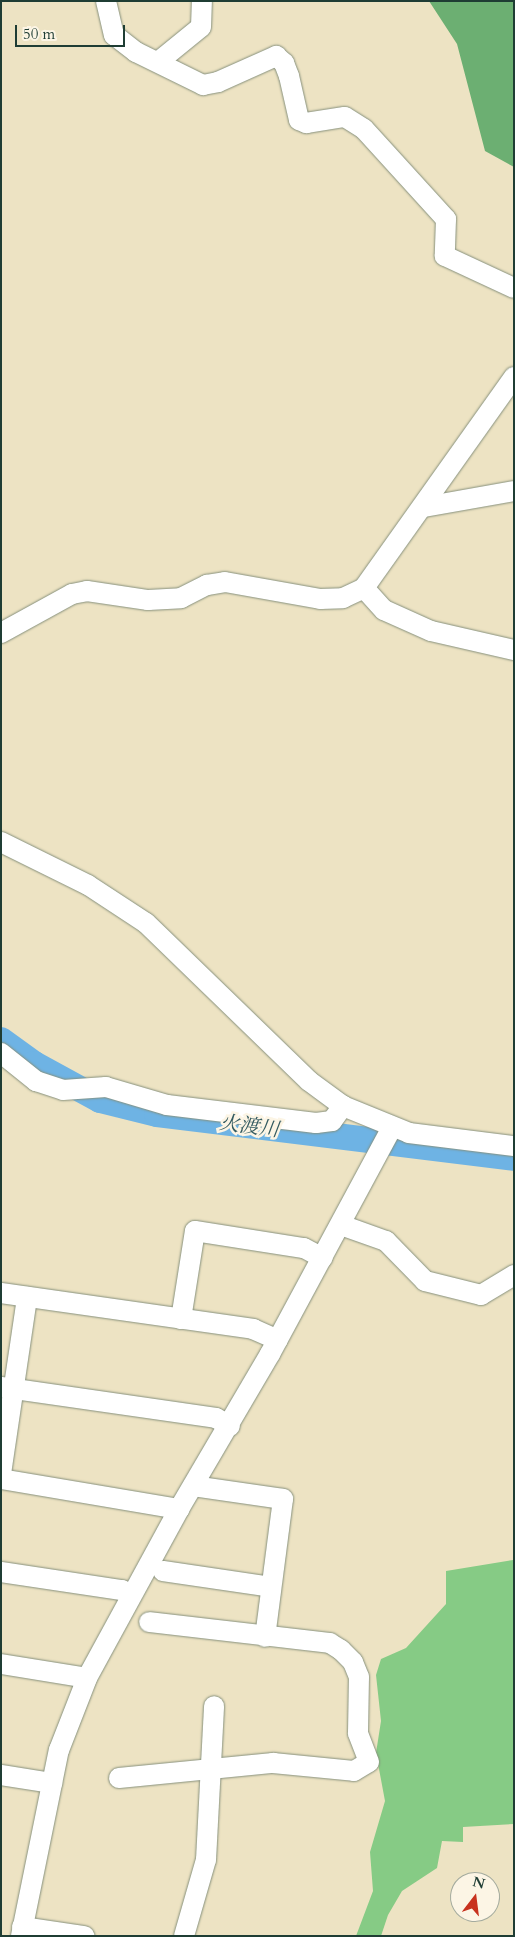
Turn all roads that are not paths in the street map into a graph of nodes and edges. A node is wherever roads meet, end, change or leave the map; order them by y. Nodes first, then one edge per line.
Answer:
1 (106, 1) edge
2 (202, 1) edge
3 (158, 62) junction
4 (514, 288) edge
5 (514, 377) edge
6 (514, 491) edge
7 (424, 507) junction
8 (364, 588) junction
9 (1, 633) edge
10 (514, 650) edge
11 (1, 842) edge
12 (1, 1053) edge
13 (343, 1106) junction
14 (387, 1138) junction
15 (514, 1146) edge
16 (341, 1225) junction
17 (323, 1258) junction
18 (514, 1275) edge
19 (1, 1293) edge
20 (27, 1297) junction
21 (181, 1319) junction
22 (278, 1340) junction
23 (6, 1388) edge
24 (230, 1426) junction
25 (1, 1474) edge
26 (1, 1479) edge
27 (193, 1486) junction
28 (179, 1509) junction
29 (163, 1571) dead end
30 (1, 1572) edge
31 (271, 1586) junction
32 (131, 1595) junction
33 (149, 1622) dead end
34 (265, 1637) junction
35 (1, 1664) edge
36 (87, 1678) junction
37 (214, 1706) dead end
38 (208, 1770) junction
39 (1, 1775) edge
40 (119, 1778) dead end
41 (52, 1784) junction
42 (21, 1931) edge
43 (84, 1936) edge
44 (184, 1936) edge

1 - 3 street
2 - 3 street
3 - 4 street
5 - 7 street
6 - 7 street
7 - 8 street
8 - 9 street
8 - 10 street
11 - 13 street
12 - 13 street
13 - 14 street
14 - 15 street
14 - 16 street
16 - 17 street
16 - 18 street
17 - 21 street
17 - 22 street
19 - 20 street
20 - 21 street
20 - 23 street
21 - 22 street
22 - 24 street
23 - 24 street
23 - 25 street
24 - 27 street
26 - 28 street
27 - 28 street
27 - 31 street
28 - 32 street
29 - 31 street
30 - 32 street
31 - 34 street
32 - 36 street
33 - 34 street
34 - 38 street
35 - 36 street
36 - 41 street
37 - 38 street
38 - 40 street
38 - 44 street
39 - 41 street
41 - 42 street
42 - 43 street

